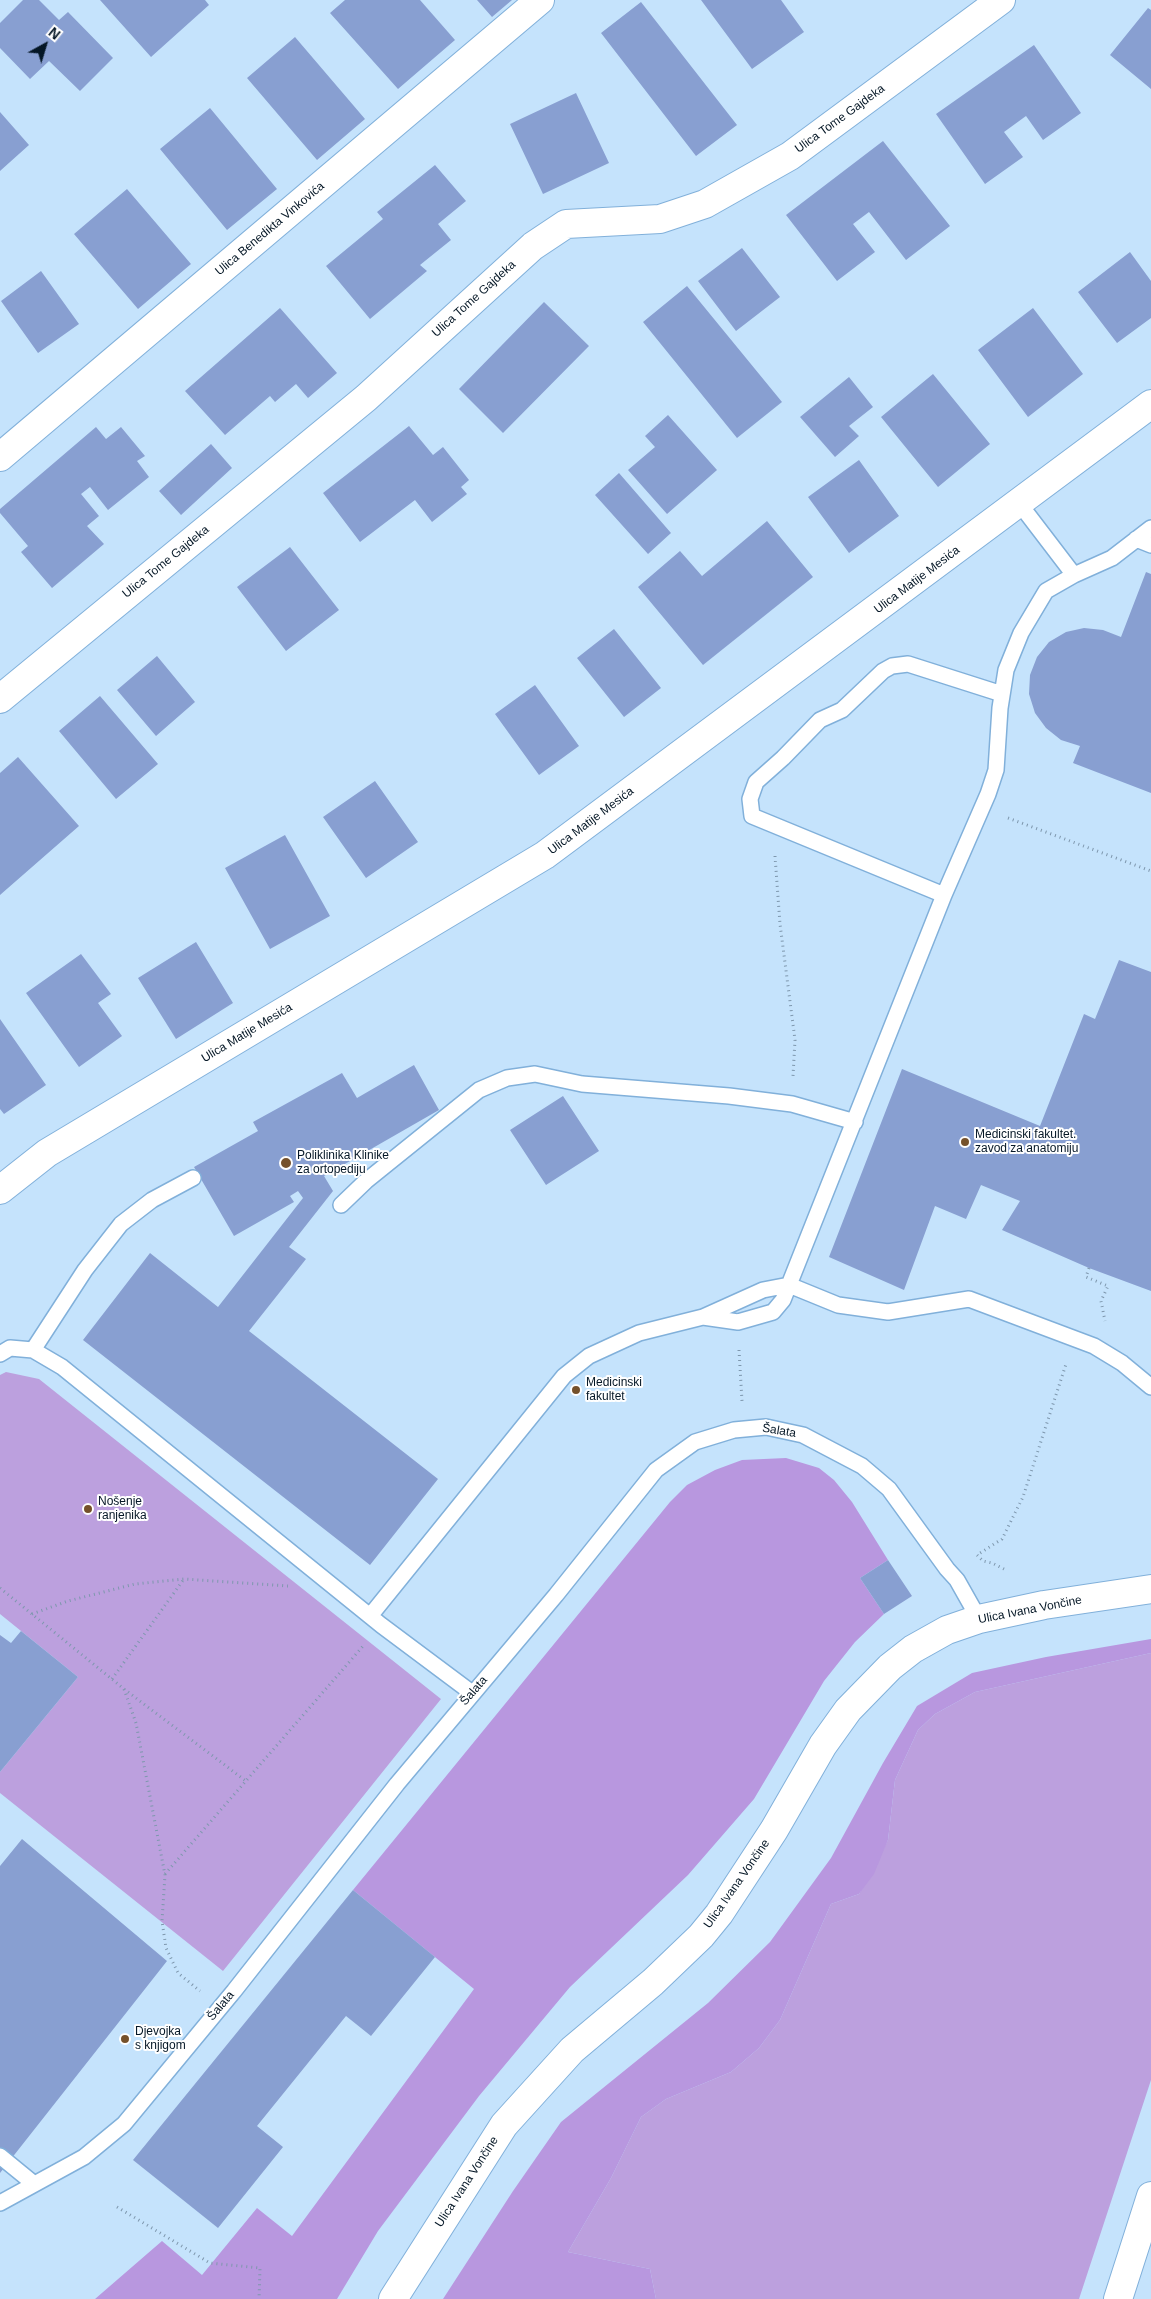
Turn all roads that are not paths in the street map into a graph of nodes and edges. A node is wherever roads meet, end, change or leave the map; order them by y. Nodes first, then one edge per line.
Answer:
1 (540, 0) edge
2 (1001, 0) edge
3 (1151, 404) edge
4 (0, 457) edge
5 (1019, 503) junction
6 (1151, 528) edge
7 (1136, 539) junction
8 (1151, 545) edge
9 (1074, 575) junction
10 (1002, 694) junction
11 (0, 699) edge
12 (944, 895) junction
13 (855, 1122) junction
14 (193, 1178) dead end
15 (0, 1190) edge
16 (341, 1205) dead end
17 (789, 1285) junction
18 (703, 1317) junction
19 (33, 1350) junction
20 (0, 1354) edge
21 (1151, 1387) edge
22 (1151, 1589) edge
23 (979, 1619) junction
24 (375, 1620) junction
25 (472, 1694) junction
26 (0, 2156) edge
27 (33, 2183) junction
28 (1151, 2196) edge
29 (0, 2203) edge
30 (393, 2299) edge
31 (1118, 2299) edge

1 - 4 street, Ulica Benedikta Vinkovića
2 - 11 street, Ulica Tome Gajdeka
3 - 5 street, Ulica Matije Mesića
5 - 9 lane
5 - 15 street, Ulica Matije Mesića
6 - 7 lane
7 - 8 lane
7 - 9 lane
9 - 10 lane
10 - 12 lane
10 - 12 lane
12 - 13 lane
13 - 16 lane
13 - 17 lane
14 - 19 lane
17 - 18 lane
17 - 18 lane
17 - 21 lane
18 - 24 lane
19 - 20 lane
19 - 24 lane
22 - 23 street, Ulica Ivana Vončine
23 - 25 lane, Šalata
23 - 30 street, Ulica Ivana Vončine
24 - 25 lane
25 - 27 lane, Šalata
26 - 27 lane
27 - 29 lane, Šalata
28 - 31 street

